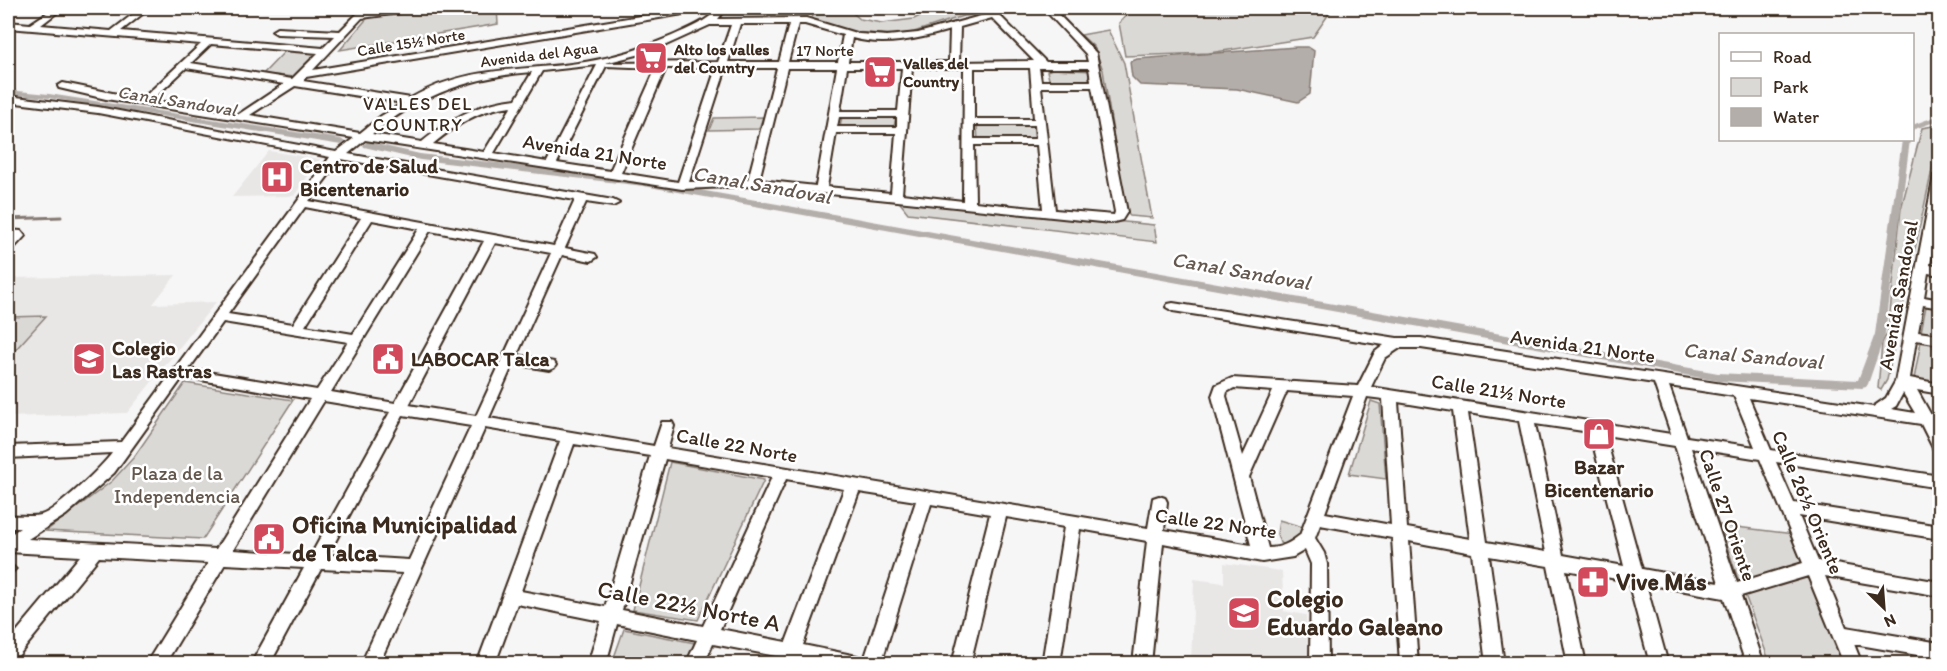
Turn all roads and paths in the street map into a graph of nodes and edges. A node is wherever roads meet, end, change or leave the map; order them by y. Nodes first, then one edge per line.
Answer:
1 (59, 8) edge
2 (146, 8) edge
3 (367, 8) edge
4 (415, 8) edge
5 (701, 8) edge
6 (723, 8) edge
7 (810, 8) edge
8 (1051, 8) edge
9 (990, 11) edge
10 (358, 16) junction
11 (737, 21) junction
12 (794, 21) junction
13 (806, 21) junction
14 (709, 22) junction
15 (8, 25) edge
16 (955, 25) junction
17 (32, 27) junction
18 (278, 32) dead end
19 (112, 34) junction
20 (341, 34) junction
21 (848, 35) junction
22 (1016, 38) junction
23 (208, 42) junction
24 (325, 51) junction
25 (597, 64) junction
26 (907, 64) junction
27 (954, 64) junction
28 (969, 64) junction
29 (1015, 64) junction
30 (1039, 64) junction
31 (183, 65) junction
32 (662, 65) junction
33 (722, 65) junction
34 (783, 65) junction
35 (843, 65) junction
36 (1094, 65) junction
37 (538, 70) junction
38 (299, 78) junction
39 (1036, 84) junction
40 (1097, 84) junction
41 (63, 86) dead end
42 (8, 99) edge
43 (146, 100) junction
44 (411, 101) junction
45 (519, 102) junction
46 (834, 114) junction
47 (903, 114) junction
48 (242, 116) junction
49 (969, 122) junction
50 (1040, 122) junction
51 (831, 130) junction
52 (902, 130) junction
53 (361, 136) junction
54 (969, 142) junction
55 (1042, 142) junction
56 (424, 146) junction
57 (337, 155) junction
58 (487, 156) junction
59 (550, 166) junction
60 (1940, 175) edge
61 (614, 176) junction
62 (753, 183) junction
63 (682, 186) junction
64 (821, 189) junction
65 (896, 197) junction
66 (582, 198) junction
67 (302, 203) junction
68 (613, 203) dead end
69 (969, 204) junction
70 (1049, 212) junction
71 (1936, 212) edge
72 (369, 215) junction
73 (427, 226) junction
74 (8, 234) edge
75 (492, 238) junction
76 (1934, 239) edge
77 (8, 247) edge
78 (559, 250) junction
79 (591, 257) dead end
80 (1923, 268) junction
81 (1940, 271) edge
82 (1917, 300) junction
83 (1940, 304) edge
84 (1173, 307) dead end
85 (220, 317) junction
86 (297, 329) junction
87 (1911, 335) junction
88 (357, 339) junction
89 (1940, 340) edge
90 (1398, 343) junction
91 (509, 359) junction
92 (549, 365) dead end
93 (181, 372) junction
94 (1660, 379) junction
95 (1902, 382) junction
96 (1282, 387) junction
97 (1940, 389) edge
98 (1362, 391) junction
99 (1739, 391) junction
100 (1390, 395) junction
101 (320, 396) junction
102 (1460, 406) junction
103 (401, 410) junction
104 (1877, 411) junction
105 (1526, 417) junction
106 (1932, 420) edge
107 (480, 423) junction
108 (667, 426) dead end
109 (1596, 428) junction
110 (569, 438) junction
111 (1681, 441) junction
112 (126, 447) junction
113 (1940, 448) edge
114 (8, 452) edge
115 (658, 453) junction
116 (1766, 454) junction
117 (782, 474) junction
118 (1241, 477) junction
119 (1940, 482) edge
120 (853, 486) junction
121 (925, 498) junction
122 (1159, 502) dead end
123 (1788, 508) junction
124 (999, 511) junction
125 (1315, 518) junction
126 (47, 520) junction
127 (8, 522) edge
128 (1073, 523) junction
129 (1399, 533) junction
130 (1940, 533) edge
131 (1155, 537) junction
132 (1307, 539) junction
133 (8, 544) edge
134 (1479, 547) junction
135 (94, 550) junction
136 (1262, 555) junction
137 (220, 558) junction
138 (1556, 561) junction
139 (315, 563) junction
140 (414, 567) junction
141 (1813, 567) junction
142 (1636, 575) junction
143 (1940, 589) edge
144 (1731, 592) junction
145 (511, 596) junction
146 (611, 614) junction
147 (708, 634) junction
148 (1840, 634) junction
149 (1940, 651) edge
150 (8, 655) edge
151 (789, 657) edge
152 (155, 663) edge
153 (260, 663) edge
154 (370, 663) edge
155 (486, 663) edge
156 (597, 663) edge
157 (695, 663) edge
158 (857, 663) edge
159 (872, 663) edge
160 (961, 663) edge
161 (1051, 663) edge
162 (1142, 663) edge
163 (1320, 663) edge
164 (1409, 663) edge
165 (1495, 663) edge
166 (1577, 663) edge
167 (1659, 663) edge
168 (1755, 663) edge
169 (1853, 663) edge

1 - 17 street
2 - 19 street
3 - 10 street
4 - 10 street
5 - 38 street, Calle 15½ Norte
6 - 14 street, Avenida del Agua
7 - 13 street
8 - 36 street
9 - 16 street
9 - 22 street
10 - 20 street
11 - 12 street
11 - 14 street
11 - 33 street
12 - 13 street
12 - 34 street
13 - 21 street
14 - 25 street, Avenida del Agua
15 - 17 street
16 - 21 street
16 - 27 street
17 - 19 street
18 - 20 street
19 - 23 street
20 - 24 street
21 - 35 street
22 - 29 street
22 - 30 street
23 - 24 street
23 - 31 street
24 - 38 street
25 - 32 street, 17 Norte
25 - 37 street, Avenida del Agua
25 - 59 street
26 - 27 street, 17 Norte
26 - 35 street, 17 Norte
26 - 47 street
27 - 28 street, 17 Norte
28 - 29 street, 17 Norte
28 - 49 street
29 - 30 street, 17 Norte
30 - 36 street, 17 Norte
30 - 39 street
31 - 38 street
31 - 43 street
32 - 33 street, 17 Norte
32 - 61 street
33 - 34 street, 17 Norte
33 - 63 street
34 - 35 street, 17 Norte
34 - 62 street
35 - 46 street
36 - 40 street
37 - 44 street, Avenida del Agua
37 - 45 street
38 - 44 street
38 - 48 street
39 - 40 street
39 - 50 street
40 - 70 street, Avenida 21 Norte
41 - 43 street, Avenida 21 Norte
42 - 57 street
43 - 48 street, Avenida 21 Norte
44 - 53 street, Avenida del Agua
45 - 56 street
45 - 58 street
46 - 47 street
46 - 51 street
47 - 52 street
48 - 53 street, Avenida 21 Norte
49 - 50 street
49 - 54 street
50 - 55 street
51 - 52 street
51 - 64 street
52 - 65 street
53 - 56 street, Avenida 21 Norte
53 - 57 street, Avenida del Agua
54 - 55 street
54 - 69 street
55 - 70 street
56 - 58 street, Avenida 21 Norte
57 - 66 street
57 - 67 street, Avenida del Agua
58 - 59 street, Avenida 21 Norte
59 - 61 street, Avenida 21 Norte
60 - 71 street, Avenida Sandoval
61 - 63 street, Avenida 21 Norte
62 - 63 street, Avenida 21 Norte
62 - 64 street, Avenida 21 Norte
64 - 65 street, Avenida 21 Norte
65 - 69 street, Avenida 21 Norte
66 - 68 street
66 - 78 street
67 - 72 street
67 - 85 street, Avenida del Agua
69 - 70 street, Avenida 21 Norte
71 - 76 street, Avenida Sandoval
72 - 73 street
72 - 86 street
73 - 75 street
73 - 88 street
74 - 77 street
75 - 78 street
75 - 103 street
76 - 80 street, Avenida Sandoval
78 - 79 street
78 - 91 street
80 - 81 street
80 - 82 street, Avenida Sandoval
82 - 83 street
82 - 87 street, Avenida Sandoval
84 - 90 street, Avenida 21 Norte
85 - 86 street
85 - 93 street, Avenida del Agua
86 - 88 street
87 - 89 street
87 - 95 street, Avenida Sandoval
88 - 101 street
90 - 94 street, Avenida 21 Norte
90 - 98 street
91 - 92 street
91 - 107 street
93 - 101 street, Calle 22 Norte
93 - 112 street, Avenida del Agua
94 - 99 street, Avenida 21 Norte
94 - 111 street, Calle 27 Oriente
95 - 97 street
95 - 104 street, Avenida Sandoval
95 - 106 street
96 - 98 street, Calle 21½ Norte
96 - 118 street
96 - 118 street, Calle 21½ Norte
98 - 100 street, Calle 21½ Norte
98 - 125 street
99 - 104 street, Avenida 21 Norte
99 - 116 street, Calle 26½ Oriente
100 - 102 street, Calle 21½ Norte
100 - 129 street
101 - 103 street, Calle 22 Norte
101 - 137 street
102 - 105 street, Calle 21½ Norte
102 - 134 street
103 - 107 street, Calle 22 Norte
103 - 139 street
104 - 106 street, Avenida 21 Norte
105 - 109 street, Calle 21½ Norte
105 - 138 street
106 - 113 street
107 - 110 street, Calle 22 Norte
107 - 140 street
108 - 115 street
109 - 111 street, Calle 21½ Norte
109 - 142 street
110 - 115 street, Calle 22 Norte
110 - 145 street
111 - 116 street, Calle 21½ Norte
111 - 144 street, Calle 27 Oriente
112 - 114 street
112 - 126 street, Avenida del Agua
115 - 117 street, Calle 22 Norte
115 - 146 street
116 - 119 street, Calle 21½ Norte
116 - 123 street, Calle 26½ Oriente
117 - 120 street, Calle 22 Norte
117 - 147 street
118 - 136 street, Calle 21½ Norte
120 - 121 street, Calle 22 Norte
120 - 151 street
121 - 124 street, Calle 22 Norte
121 - 159 street
122 - 131 street
123 - 130 street
123 - 141 street, Calle 26½ Oriente
124 - 128 street, Calle 22 Norte
124 - 160 street
125 - 129 street
125 - 132 street
126 - 127 street
126 - 133 street, Avenida del Agua
128 - 131 street, Calle 22 Norte
128 - 161 street
129 - 134 street
129 - 164 street
131 - 136 street, Calle 22 Norte
131 - 162 street
132 - 136 street, Calle 22 Norte
132 - 163 street
133 - 135 street
134 - 138 street
134 - 165 street
135 - 137 street
135 - 150 street
137 - 139 street
137 - 152 street
138 - 142 street
138 - 166 street
139 - 140 street
139 - 153 street
140 - 154 street
141 - 143 street
141 - 144 street
141 - 148 street, Calle 26½ Oriente
142 - 144 street
142 - 167 street
144 - 168 street, Calle 27 Oriente
145 - 146 street, Calle 22½ Norte A
145 - 155 street
146 - 147 street, Calle 22½ Norte A
146 - 156 street
147 - 151 street, Calle 22½ Norte A
147 - 157 street
148 - 149 street
148 - 169 street, Calle 26½ Oriente
151 - 158 street, Calle 22½ Norte A

